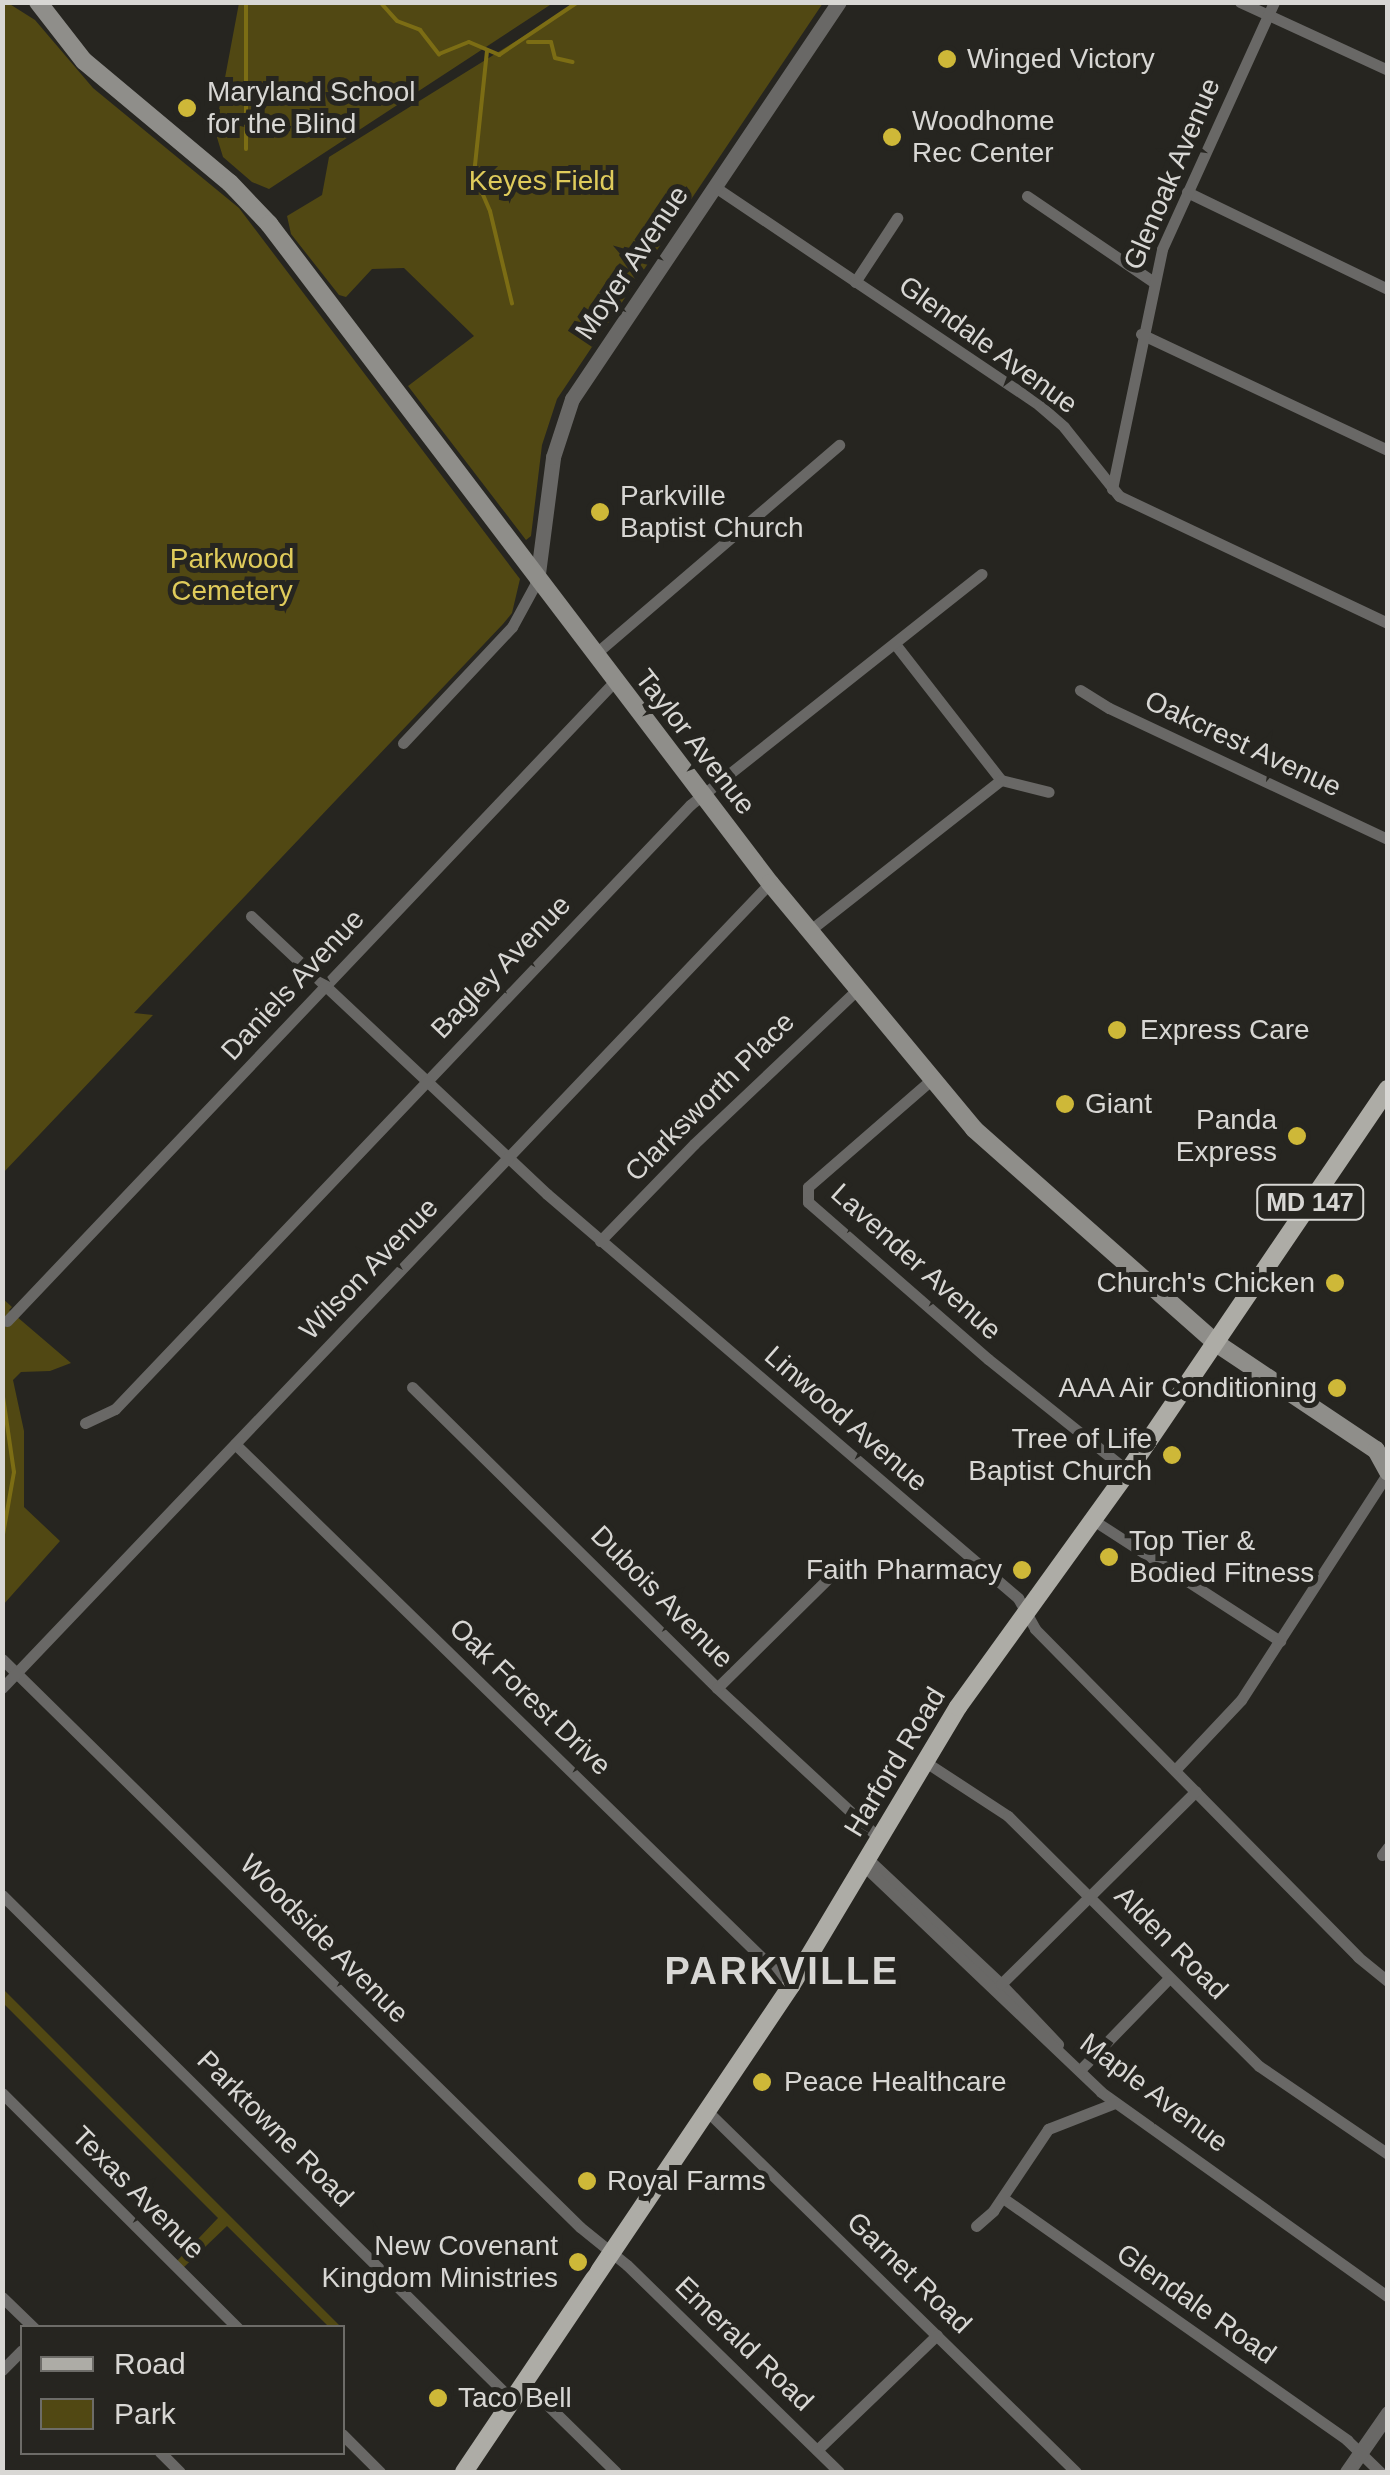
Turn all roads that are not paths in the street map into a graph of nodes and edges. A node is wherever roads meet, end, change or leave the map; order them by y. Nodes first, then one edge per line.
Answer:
1 (38, 2) edge
2 (840, 2) edge
3 (1240, 2) edge
4 (1274, 2) edge
5 (1268, 15) junction
6 (1388, 70) edge
7 (714, 186) junction
8 (1186, 192) junction
9 (1027, 196) dead end
10 (897, 218) dead end
11 (1152, 281) junction
12 (856, 282) junction
13 (1388, 289) edge
14 (1141, 334) junction
15 (840, 445) dead end
16 (1388, 450) edge
17 (1112, 489) junction
18 (981, 574) dead end
19 (537, 581) junction
20 (1388, 622) edge
21 (895, 644) junction
22 (594, 655) junction
23 (614, 682) junction
24 (1080, 690) dead end
25 (403, 743) dead end
26 (1001, 780) junction
27 (1049, 792) dead end
28 (702, 796) junction
29 (1388, 838) edge
30 (770, 883) junction
31 (251, 916) dead end
32 (809, 931) junction
33 (326, 986) junction
34 (857, 990) junction
35 (931, 1080) junction
36 (426, 1081) junction
37 (1385, 1101) edge
38 (508, 1160) junction
39 (600, 1242) junction
40 (7, 1321) dead end
41 (1216, 1343) junction
42 (412, 1387) dead end
43 (85, 1422) dead end
44 (234, 1444) junction
45 (1382, 1450) edge
46 (1128, 1472) junction
47 (1388, 1472) edge
48 (1094, 1520) junction
49 (846, 1561) dead end
50 (1025, 1612) junction
51 (1280, 1642) junction
52 (2, 1659) edge
53 (17, 1672) junction
54 (2, 1688) edge
55 (717, 1688) junction
56 (924, 1762) junction
57 (1174, 1770) junction
58 (1196, 1792) junction
59 (880, 1839) junction
60 (866, 1863) junction
61 (2, 1894) edge
62 (1090, 1896) junction
63 (1169, 1978) junction
64 (1388, 1981) edge
65 (1001, 1984) junction
66 (792, 1986) junction
67 (1015, 2005) junction
68 (1080, 2070) junction
69 (2, 2093) edge
70 (1115, 2103) junction
71 (707, 2112) junction
72 (1388, 2154) edge
73 (1002, 2198) junction
74 (976, 2226) dead end
75 (612, 2253) junction
76 (2, 2297) edge
77 (1388, 2297) edge
78 (31, 2325) edge
79 (235, 2325) edge
80 (937, 2335) junction
81 (20, 2352) edge
82 (2, 2370) edge
83 (525, 2383) junction
84 (513, 2400) junction
85 (1388, 2413) edge
86 (345, 2437) edge
87 (818, 2450) junction
88 (1358, 2453) junction
89 (380, 2472) edge
90 (464, 2472) edge
91 (616, 2472) edge
92 (839, 2472) edge
93 (1076, 2472) edge
94 (1347, 2472) edge
95 (1380, 2472) edge

1 - 19 main road, Taylor Avenue
2 - 7 street, Moyer Avenue
3 - 5 street
4 - 5 street, Glenoak Avenue
5 - 6 street
5 - 8 street, Glenoak Avenue
7 - 12 street, Glendale Avenue
7 - 19 street, Moyer Avenue
8 - 11 street, Glenoak Avenue
8 - 13 street
9 - 11 street
10 - 12 street
11 - 14 street, Glenoak Avenue
12 - 17 street, Glendale Avenue
14 - 16 street
14 - 17 street, Glenoak Avenue
15 - 22 street
17 - 20 street, Glendale Avenue
18 - 21 street, Bagley Avenue
19 - 22 main road, Taylor Avenue
19 - 25 street
21 - 26 street
21 - 28 street, Bagley Avenue
22 - 23 main road, Taylor Avenue
23 - 28 main road, Taylor Avenue
23 - 33 street, Daniels Avenue
24 - 29 street, Oakcrest Avenue
26 - 27 street
26 - 32 street
28 - 30 main road, Taylor Avenue
28 - 36 street, Bagley Avenue
30 - 32 main road, Taylor Avenue
30 - 38 street, Wilson Avenue
31 - 33 street, Linwood Avenue
32 - 34 main road, Taylor Avenue
33 - 36 street, Linwood Avenue
33 - 40 street, Daniels Avenue
34 - 35 main road, Taylor Avenue
34 - 39 street, Clarksworth Place
35 - 41 main road, Taylor Avenue
35 - 46 street, Lavender Avenue
36 - 38 street, Linwood Avenue
36 - 43 street, Bagley Avenue
37 - 41 main road, Harford Road / MD 147
38 - 39 street, Linwood Avenue
38 - 44 street, Wilson Avenue
39 - 50 street, Linwood Avenue
41 - 45 main road, Taylor Avenue
41 - 46 main road, Harford Road / MD 147
42 - 55 street, Dubois Avenue
44 - 53 street, Wilson Avenue
44 - 66 street, Oak Forest Drive
45 - 47 main road, Taylor Avenue
46 - 48 main road, Harford Road / MD 147
47 - 51 street
48 - 50 main road, Harford Road / MD 147
48 - 51 street
49 - 55 street
50 - 56 main road, Harford Road / MD 147
50 - 57 street, Linwood Avenue
51 - 57 street
52 - 53 street, Woodside Avenue
53 - 54 street, Wilson Avenue
53 - 75 street, Woodside Avenue
55 - 59 street, Dubois Avenue
56 - 59 main road, Harford Road / MD 147
56 - 62 street, Alden Road
57 - 58 street, Linwood Avenue
58 - 62 street
58 - 64 street, Linwood Avenue
59 - 60 main road, Harford Road / MD 147
60 - 65 street
60 - 66 main road, Harford Road / MD 147
60 - 67 street, Maple Avenue
61 - 84 street, Parktowne Road
62 - 63 street, Alden Road
62 - 65 street
63 - 68 street
63 - 72 street, Alden Road
65 - 67 street
66 - 71 main road, Harford Road / MD 147
67 - 68 street, Maple Avenue
68 - 70 street, Maple Avenue
69 - 79 street, Texas Avenue
70 - 73 street
70 - 77 street, Maple Avenue
71 - 75 main road, Harford Road / MD 147
71 - 80 street, Garnet Road
73 - 74 street
73 - 88 street, Glendale Road
75 - 83 main road, Harford Road / MD 147
75 - 87 street, Emerald Road
76 - 78 street
80 - 87 street
80 - 93 street, Garnet Road
81 - 82 street
83 - 84 main road, Harford Road / MD 147
83 - 91 street
84 - 90 main road, Harford Road / MD 147
85 - 88 street
86 - 89 street
87 - 92 street, Emerald Road
88 - 94 street
88 - 95 street, Glendale Road

